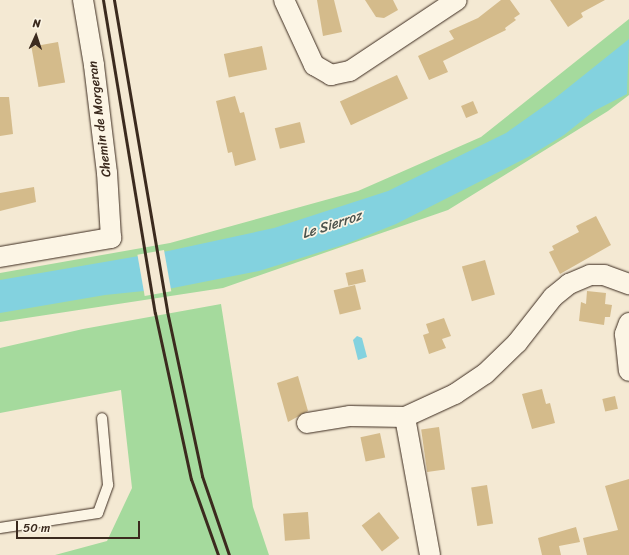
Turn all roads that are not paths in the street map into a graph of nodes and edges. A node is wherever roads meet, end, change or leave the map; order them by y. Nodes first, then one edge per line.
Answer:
1 (83, 0) edge
2 (284, 0) edge
3 (457, 0) edge
4 (0, 257) edge
5 (629, 284) edge
6 (629, 323) edge
7 (629, 371) edge
8 (405, 417) junction
9 (102, 418) dead end
10 (307, 423) dead end
11 (0, 528) edge
12 (430, 555) edge

1 - 4 street, Chemin de Morgeran
2 - 3 street
5 - 8 street
6 - 7 street
8 - 10 street
8 - 12 street
9 - 11 lane

